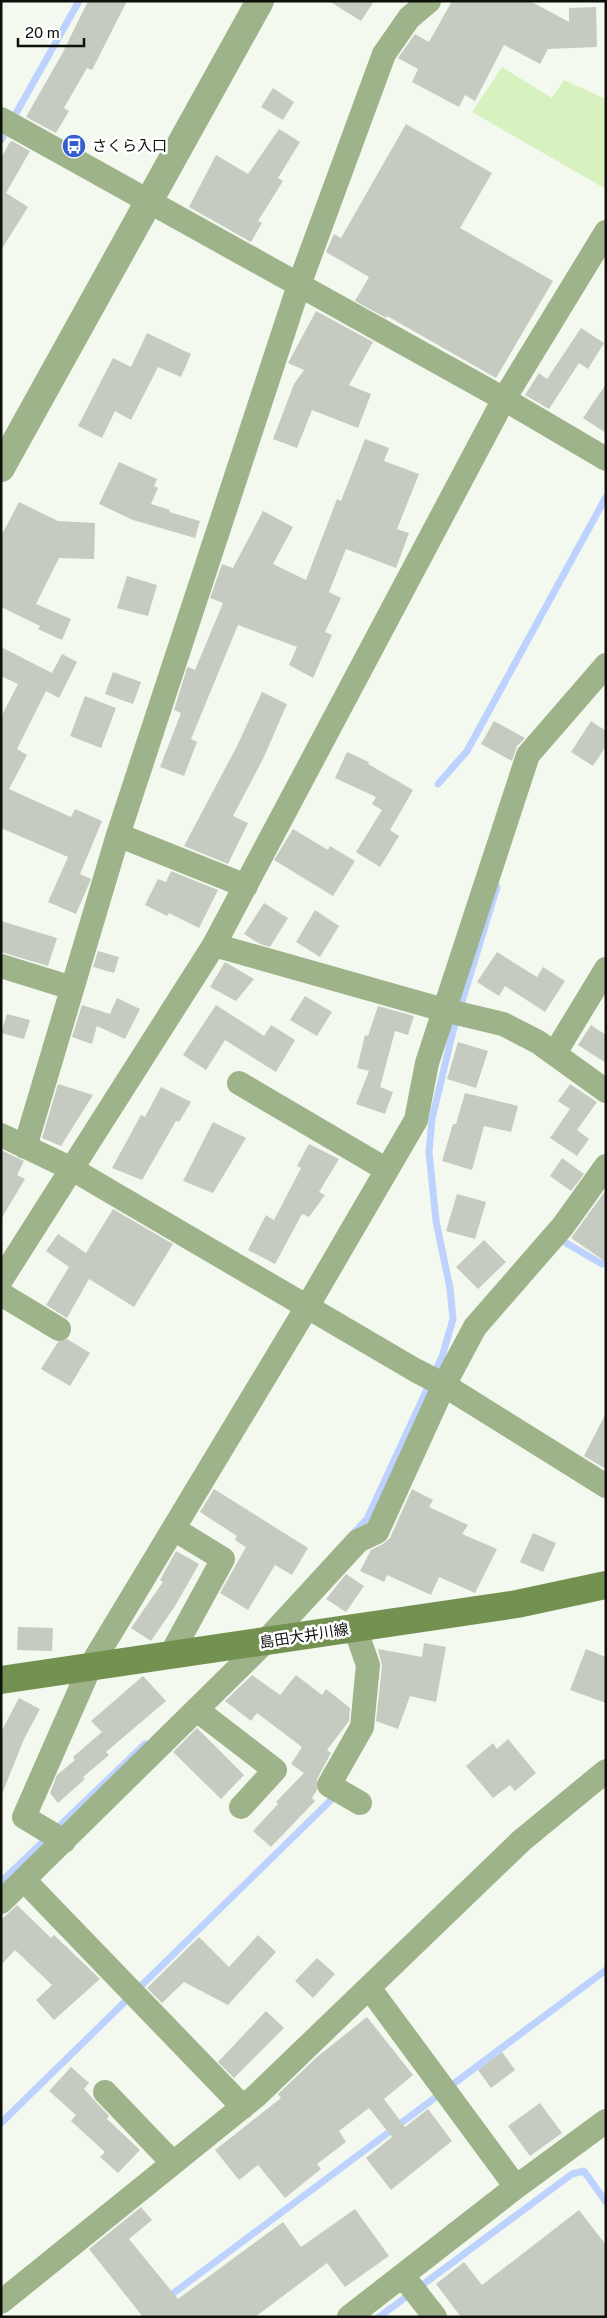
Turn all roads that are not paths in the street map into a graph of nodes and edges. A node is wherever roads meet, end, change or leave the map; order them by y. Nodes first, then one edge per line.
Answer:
1 (260, 1) edge
2 (429, 1) edge
3 (1, 119) edge
4 (149, 201) junction
5 (606, 232) edge
6 (299, 285) junction
7 (504, 399) junction
8 (606, 459) edge
9 (1, 468) edge
10 (606, 665) edge
11 (118, 835) junction
12 (246, 886) junction
13 (214, 945) junction
14 (1, 966) edge
15 (604, 976) edge
16 (72, 988) junction
17 (444, 1010) junction
18 (555, 1053) junction
19 (239, 1083) dead end
20 (606, 1092) edge
21 (1, 1135) edge
22 (25, 1147) junction
23 (606, 1166) edge
24 (72, 1169) junction
25 (387, 1170) junction
26 (1, 1280) edge
27 (1, 1294) edge
28 (307, 1307) junction
29 (59, 1329) dead end
30 (444, 1384) junction
31 (606, 1486) edge
32 (174, 1529) junction
33 (606, 1585) edge
34 (355, 1628) junction
35 (265, 1642) junction
36 (170, 1656) junction
37 (90, 1667) junction
38 (1, 1680) edge
39 (197, 1710) junction
40 (606, 1771) edge
41 (360, 1803) dead end
42 (240, 1807) dead end
43 (64, 1841) junction
44 (24, 1880) junction
45 (1, 1902) edge
46 (370, 1989) junction
47 (105, 2092) dead end
48 (243, 2107) junction
49 (606, 2121) edge
50 (174, 2163) junction
51 (516, 2187) junction
52 (403, 2276) junction
53 (1, 2302) edge
54 (349, 2317) edge
55 (435, 2317) edge

1 - 4 street
2 - 6 street
3 - 4 street
4 - 6 street
4 - 9 street
5 - 7 street
6 - 7 street
6 - 11 street
7 - 8 street
7 - 12 street
10 - 17 street
11 - 12 street
11 - 16 street
12 - 13 street
13 - 17 street
13 - 24 street
14 - 16 street
15 - 18 street
16 - 22 street
17 - 18 street
17 - 25 street
18 - 20 street
19 - 25 street
21 - 22 street
22 - 24 street
23 - 30 street
24 - 26 street
24 - 28 street
25 - 28 street
27 - 29 street
28 - 30 street
28 - 32 street
30 - 31 street
30 - 35 street
32 - 36 street
32 - 37 street
33 - 34 main road, 島田大井川線
34 - 35 main road, 島田大井川線
34 - 41 street
35 - 36 main road, 島田大井川線
35 - 39 street
36 - 37 main road, 島田大井川線
37 - 38 main road, 島田大井川線
37 - 43 street
39 - 42 street
39 - 43 street
40 - 46 street
43 - 44 street
44 - 45 street
44 - 48 street
46 - 48 street
46 - 51 street
47 - 50 street
48 - 50 street
49 - 51 street
50 - 53 street
51 - 52 street
52 - 54 street
52 - 55 street

